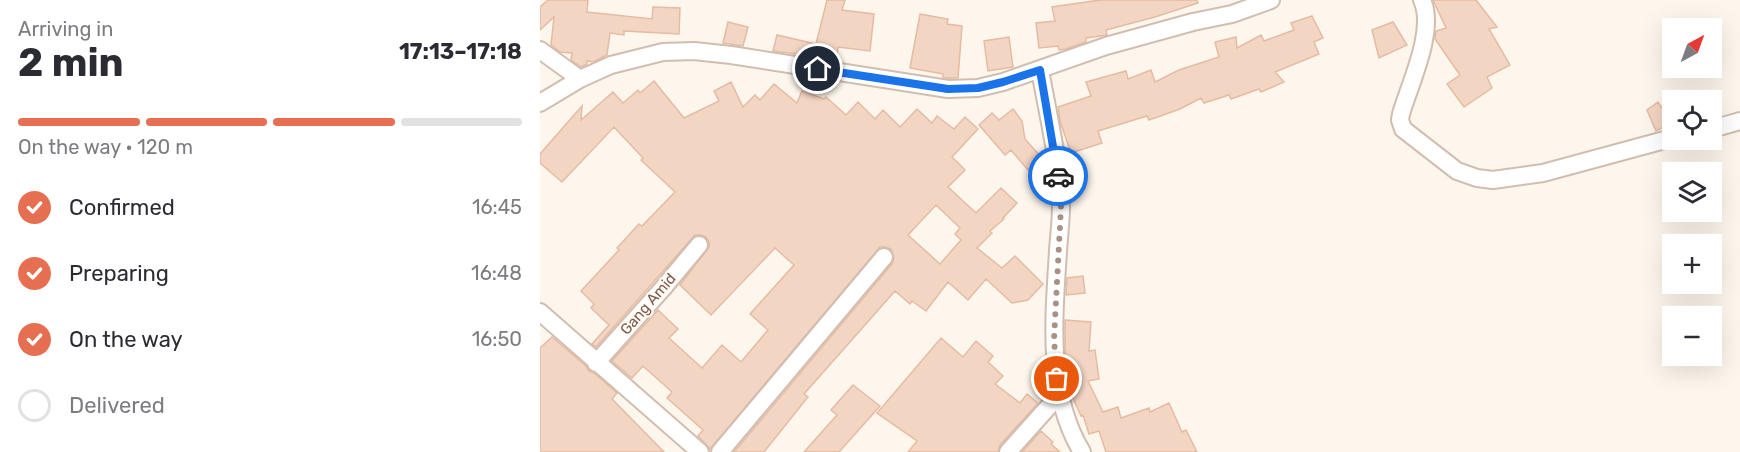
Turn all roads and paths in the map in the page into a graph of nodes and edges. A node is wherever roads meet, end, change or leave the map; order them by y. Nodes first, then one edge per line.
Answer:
1 (1271, 0) edge
2 (1422, 0) edge
3 (540, 50) edge
4 (1040, 70) junction
5 (580, 79) junction
6 (540, 103) edge
7 (1740, 121) edge
8 (1722, 126) edge
9 (1662, 141) edge
10 (699, 245) dead end
11 (885, 257) dead end
12 (540, 312) edge
13 (596, 363) junction
14 (1059, 395) junction
15 (700, 452) edge
16 (720, 452) edge
17 (1008, 452) edge
18 (1082, 452) edge

1 - 4 street
2 - 9 street
3 - 5 street
4 - 5 street
4 - 14 street
5 - 6 street
7 - 8 street
10 - 13 street, Gang Amid
11 - 16 street
12 - 13 street
13 - 15 street
14 - 17 street
14 - 18 street

